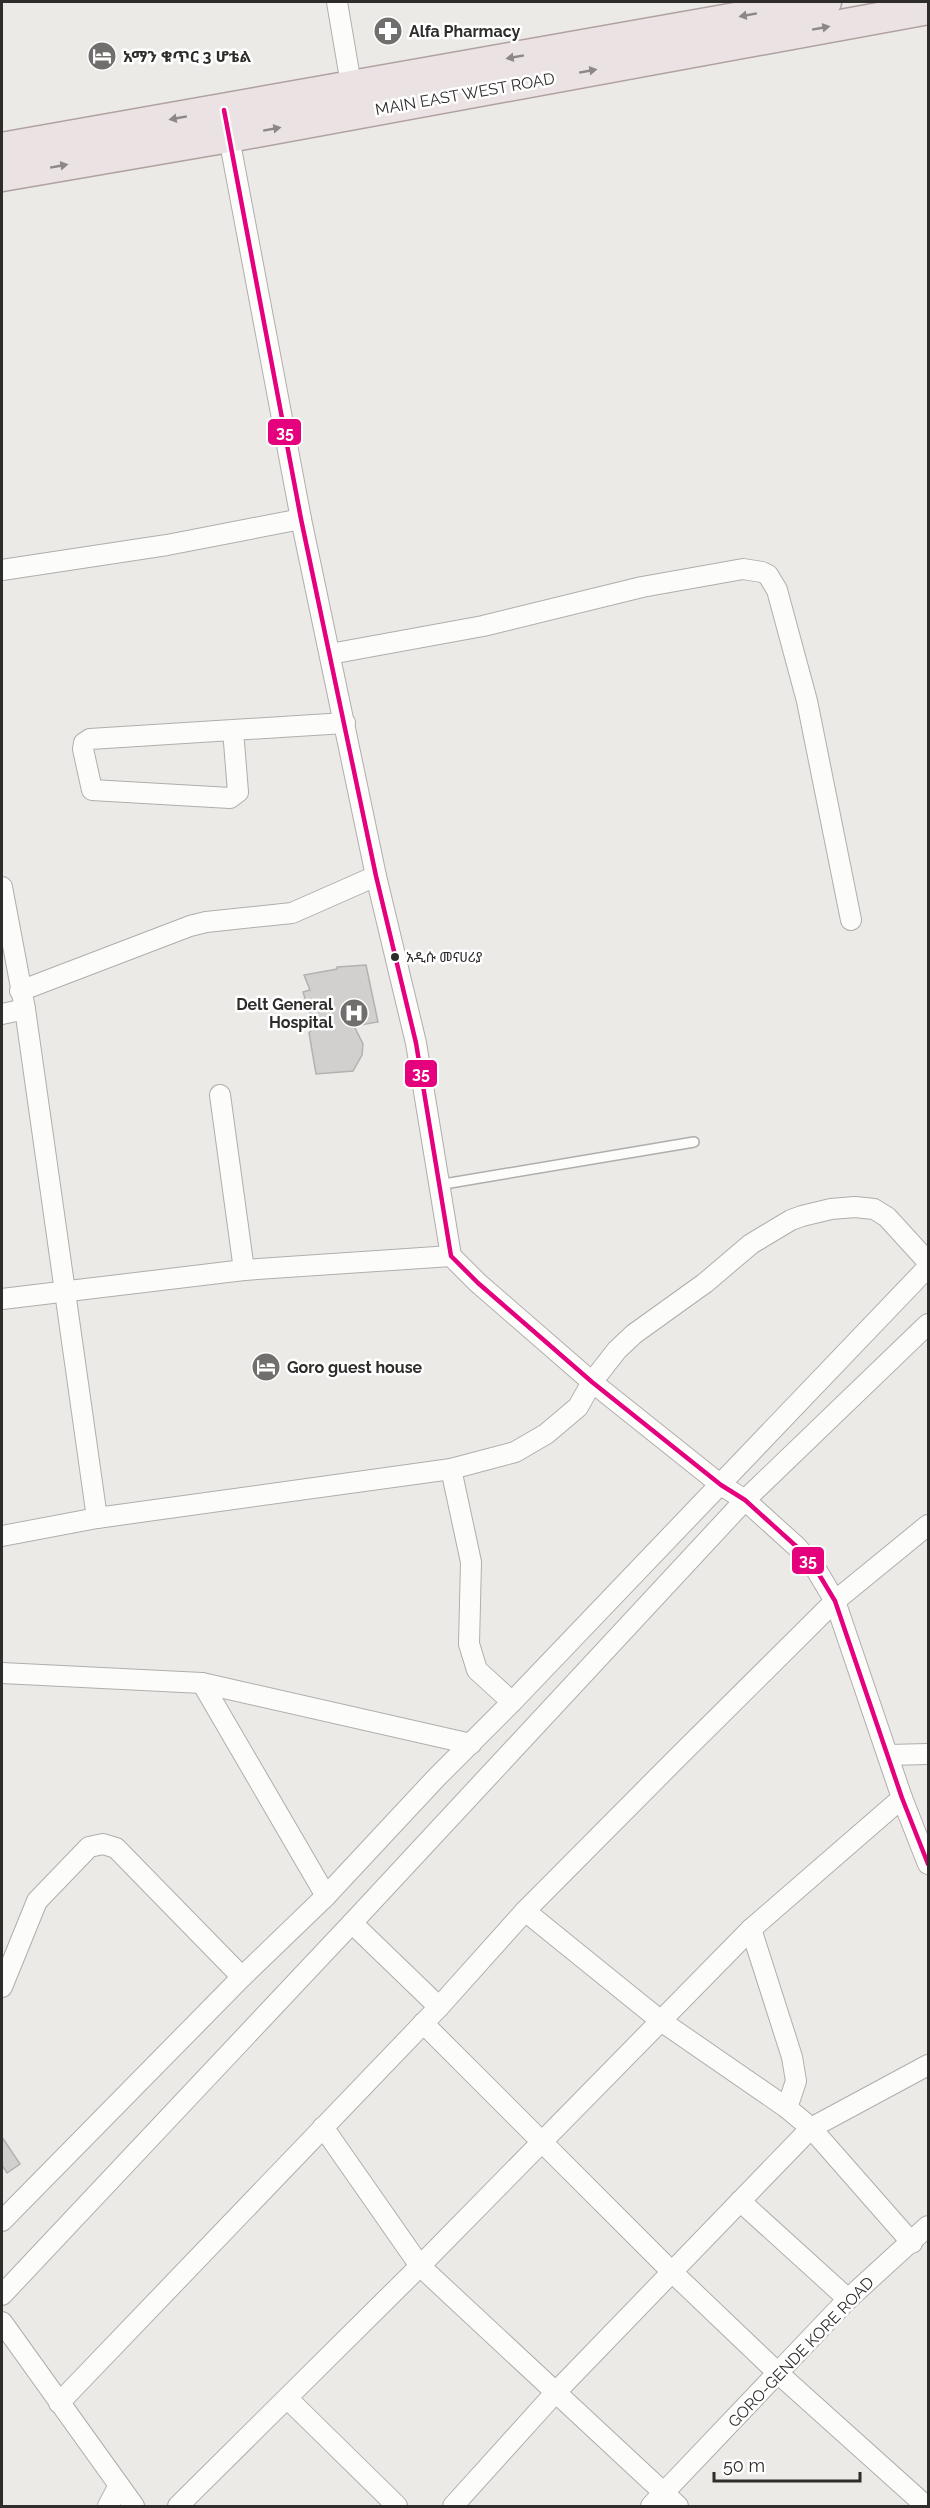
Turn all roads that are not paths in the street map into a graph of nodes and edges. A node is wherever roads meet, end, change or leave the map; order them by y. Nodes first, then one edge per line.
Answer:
1 (337, 2) edge
2 (824, 2) edge
3 (922, 7) edge
4 (787, 21) junction
5 (354, 100) junction
6 (226, 123) junction
7 (2, 148) edge
8 (2, 176) edge
9 (301, 519) junction
10 (2, 570) edge
11 (330, 654) junction
12 (345, 723) junction
13 (233, 730) junction
14 (376, 876) junction
15 (2, 887) edge
16 (851, 920) dead end
17 (22, 1000) junction
18 (2, 1014) edge
19 (220, 1095) dead end
20 (694, 1142) dead end
21 (438, 1185) junction
22 (451, 1256) junction
23 (928, 1264) edge
24 (244, 1270) junction
25 (64, 1290) junction
26 (2, 1299) edge
27 (928, 1324) edge
28 (591, 1382) junction
29 (451, 1469) junction
30 (721, 1485) junction
31 (745, 1500) junction
32 (97, 1518) junction
33 (928, 1525) edge
34 (2, 1536) edge
35 (835, 1601) junction
36 (2, 1673) edge
37 (202, 1683) junction
38 (512, 1702) junction
39 (471, 1744) junction
40 (928, 1754) edge
41 (888, 1755) junction
42 (902, 1798) junction
43 (928, 1864) edge
44 (326, 1896) junction
45 (525, 1911) junction
46 (352, 1923) junction
47 (751, 1929) junction
48 (242, 1977) junction
49 (2, 1987) edge
50 (439, 2007) junction
51 (661, 2021) junction
52 (423, 2023) junction
53 (928, 2066) edge
54 (787, 2108) junction
55 (323, 2127) junction
56 (811, 2128) junction
57 (543, 2142) junction
58 (740, 2201) junction
59 (2, 2221) edge
60 (928, 2226) edge
61 (912, 2243) junction
62 (420, 2266) junction
63 (671, 2271) junction
64 (2, 2295) edge
65 (848, 2299) junction
66 (2, 2322) edge
67 (779, 2374) junction
68 (555, 2393) junction
69 (288, 2399) junction
70 (59, 2403) junction
71 (109, 2501) edge
72 (664, 2502) edge
73 (134, 2506) edge
74 (178, 2506) edge
75 (397, 2506) edge
76 (453, 2506) edge
77 (926, 2506) edge

1 - 5 street
2 - 4 main road, MAIN EAST WEST ROAD
4 -> 3 main road, MAIN EAST WEST ROAD
4 - 5 main road, MAIN EAST WEST ROAD
5 - 6 main road, MAIN EAST WEST ROAD
6 -> 7 main road, MAIN EAST WEST ROAD
8 -> 6 main road, MAIN EAST WEST ROAD
6 - 9 street
9 - 10 street
9 - 11 street
11 - 12 street
11 - 16 street
12 - 13 street
12 - 14 street
13 - 13 street
14 - 17 street
14 - 21 street
15 - 17 street
17 - 18 street
17 - 25 street
19 - 24 street
20 - 21 lane
21 - 22 street
22 - 24 street
22 - 28 street
23 - 28 street
23 - 30 street
24 - 25 street
25 - 26 street
25 - 32 street
27 - 31 street
28 - 29 street
28 - 30 street
29 - 32 street
29 - 38 street
30 - 31 street
30 - 38 street
31 - 35 street
31 - 46 street
32 - 34 street
33 - 35 street
35 - 41 street
35 - 45 street
36 - 37 street
37 - 39 street
37 - 44 street
38 - 39 street
39 - 44 street
40 - 41 street
41 - 42 street
42 - 43 street
42 - 47 street
44 - 48 street
45 - 50 street
45 - 51 street
46 - 50 street
46 - 64 street
47 - 51 street
47 - 54 street
48 - 49 street
48 - 59 street
50 - 52 street
51 - 54 street
51 - 57 street
52 - 55 street
52 - 57 street
53 - 56 street
54 - 56 street
55 - 62 street
55 - 70 street
56 - 58 street
56 - 61 street
57 - 62 street
57 - 63 street
58 - 63 street
58 - 65 street
60 - 61 street, GORO-GENDE KORE ROAD
61 - 65 street, GORO-GENDE KORE ROAD
62 - 68 street
62 - 69 street
63 - 67 street
63 - 68 street
65 - 67 street, GORO-GENDE KORE ROAD
66 - 70 street
67 - 72 street, GORO-GENDE KORE ROAD
67 - 77 street
68 - 72 street
68 - 76 street
69 - 74 street
69 - 75 street
70 - 71 street
71 - 73 street

